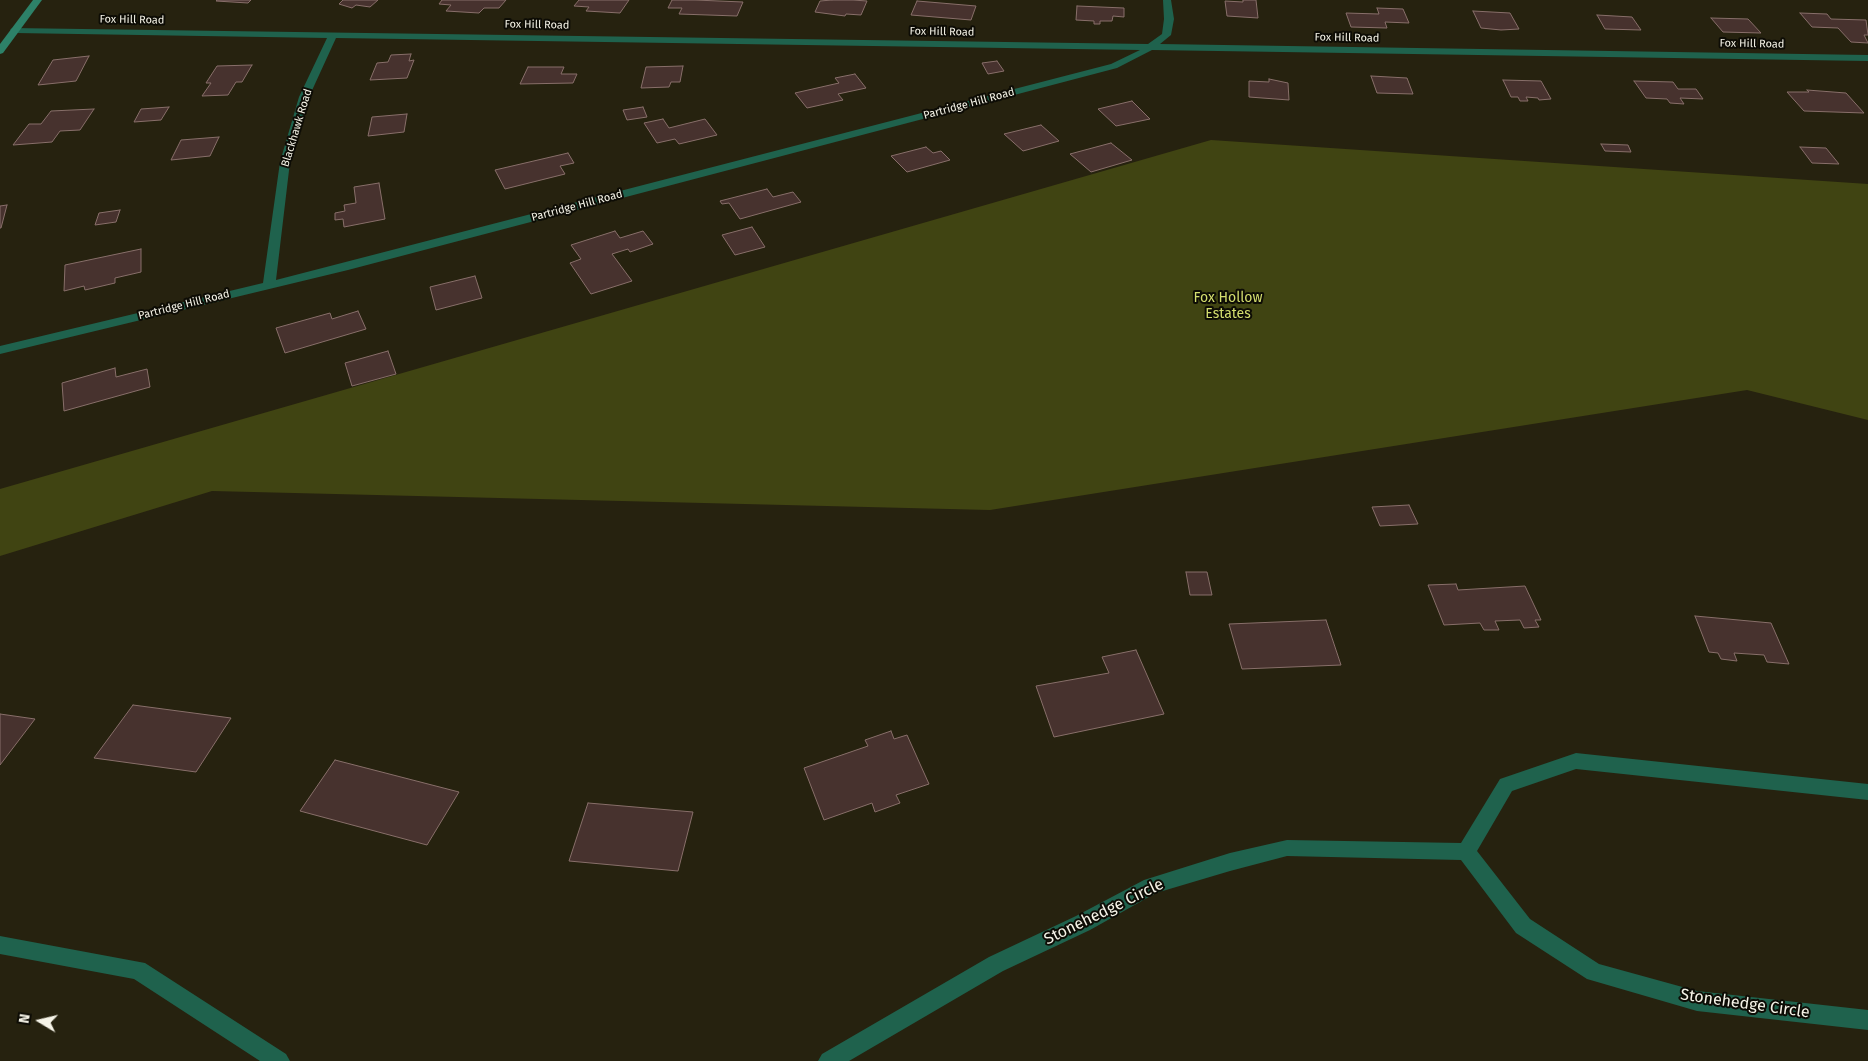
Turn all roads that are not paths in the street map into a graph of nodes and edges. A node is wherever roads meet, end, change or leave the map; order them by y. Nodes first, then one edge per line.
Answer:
1 (38, 0) edge
2 (1167, 0) edge
3 (15, 30) junction
4 (333, 35) junction
5 (1149, 48) junction
6 (0, 51) edge
7 (1868, 58) edge
8 (269, 285) junction
9 (0, 350) edge
10 (1868, 792) edge
11 (1466, 852) junction
12 (0, 945) edge
13 (1868, 1020) edge
14 (279, 1061) edge
15 (829, 1061) edge

1 - 3 main road
2 - 5 street, Partridge Hill Road
3 - 4 street, Fox Hill Road
3 - 6 main road
4 - 5 street, Fox Hill Road
4 - 8 street, Blackhawk Road
5 - 7 street, Fox Hill Road
5 - 8 street, Partridge Hill Road
8 - 9 street, Partridge Hill Road
10 - 11 street
11 - 13 street, Stonehedge Circle
11 - 15 street, Stonehedge Circle
12 - 14 street

